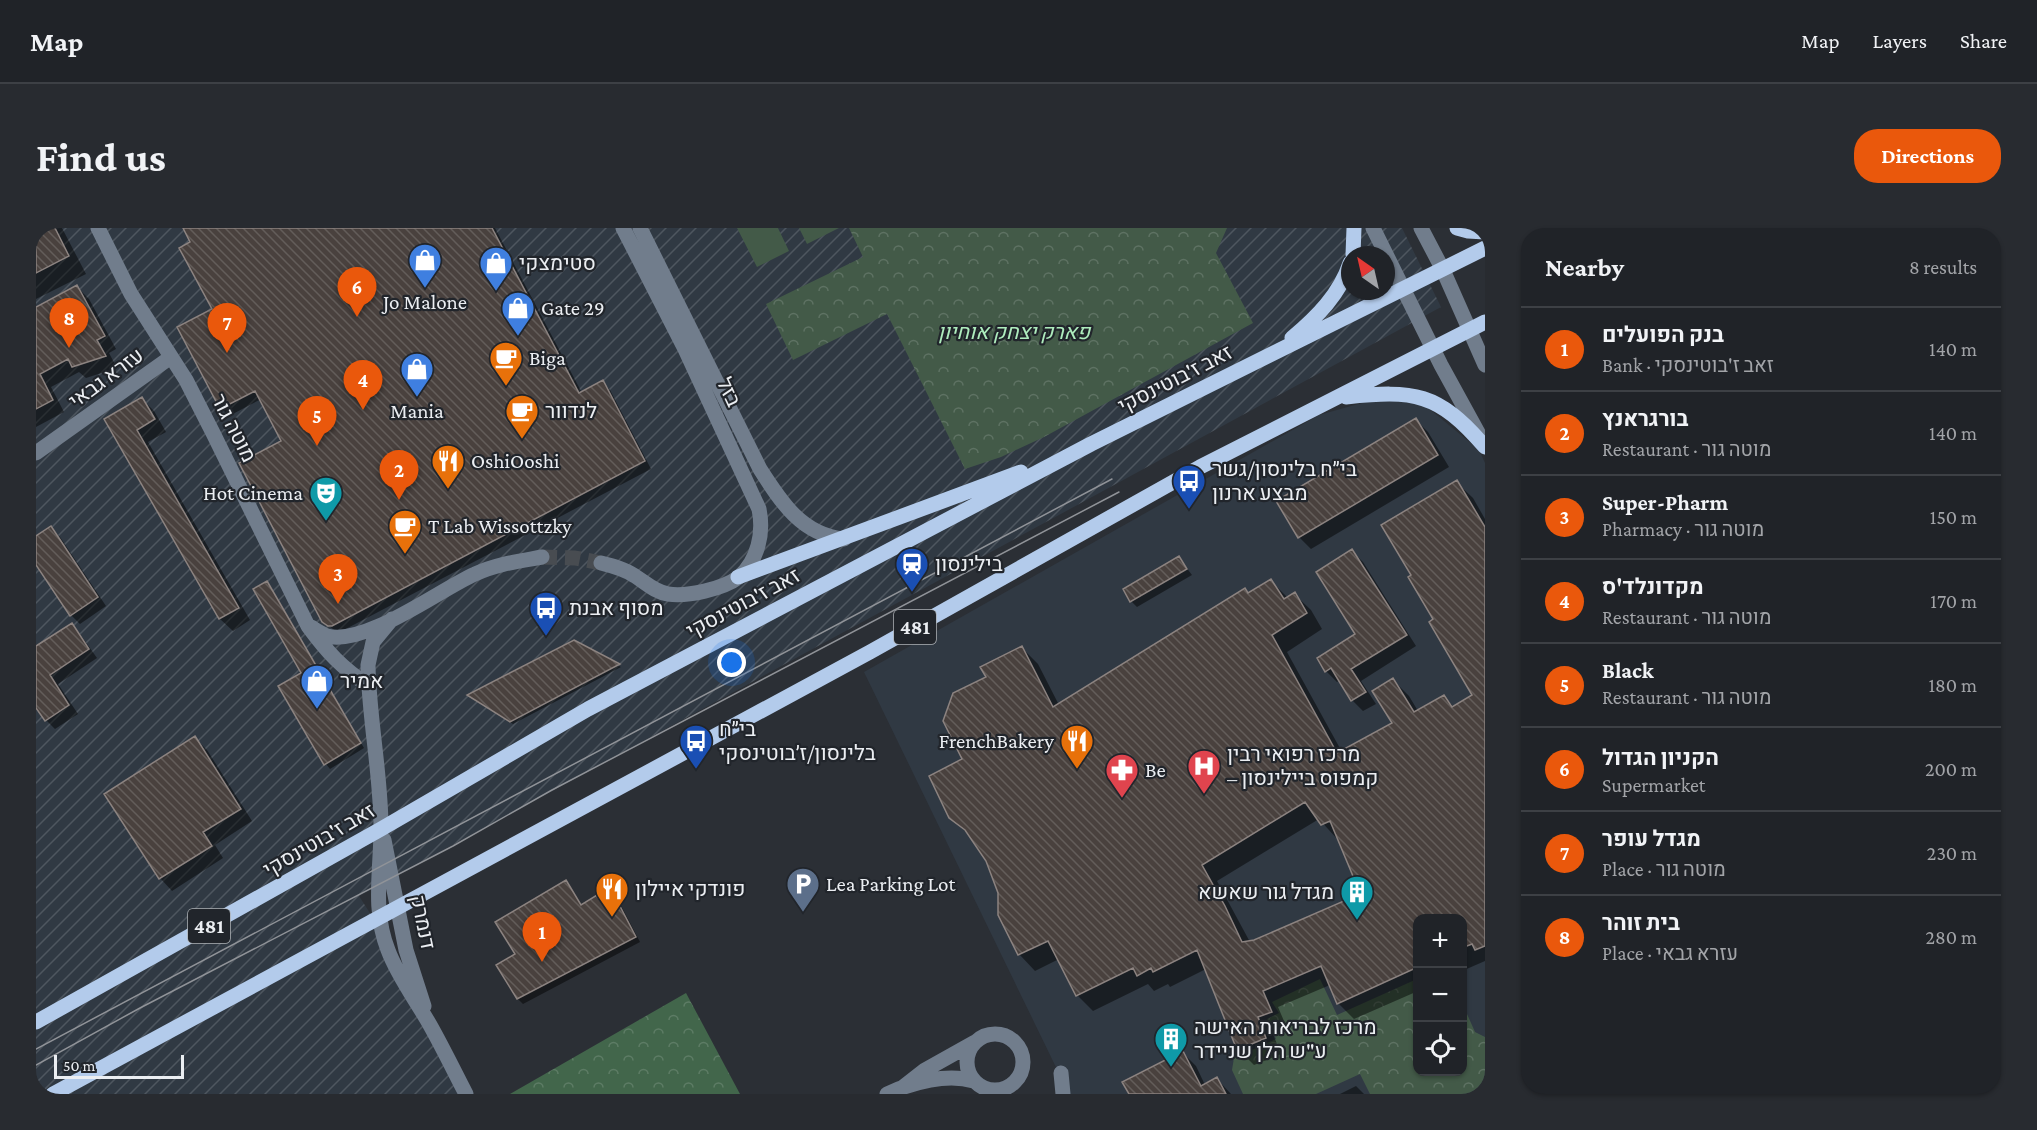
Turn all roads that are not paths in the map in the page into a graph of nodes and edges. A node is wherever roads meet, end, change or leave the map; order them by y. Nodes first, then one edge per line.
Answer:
1 (98, 228) edge
2 (623, 228) edge
3 (640, 228) edge
4 (1354, 228) edge
5 (1373, 228) edge
6 (1421, 228) edge
7 (1457, 228) edge
8 (1485, 232) edge
9 (1353, 246) edge
10 (1485, 248) edge
11 (1443, 270) junction
12 (1341, 282) edge
13 (1403, 290) junction
14 (1485, 322) edge
15 (1469, 331) junction
16 (1434, 348) junction
17 (1273, 353) junction
18 (171, 357) junction
19 (1485, 365) edge
20 (1334, 398) junction
21 (1091, 444) junction
22 (1485, 447) edge
23 (36, 453) edge
24 (844, 539) junction
25 (542, 557) tunnel mouth
26 (601, 563) tunnel mouth
27 (738, 577) junction
28 (392, 619) junction
29 (308, 626) junction
30 (369, 686) junction
31 (381, 829) junction
32 (398, 908) junction
33 (379, 918) junction
34 (36, 1022) edge
35 (429, 1023) junction
36 (978, 1041) junction
37 (1061, 1073) dead end
38 (974, 1081) junction
39 (894, 1091) edge
40 (53, 1094) edge
41 (466, 1094) edge
42 (1063, 1094) edge

1 - 18 street, מוטה גור
2 - 27 street, בזל
3 - 24 street, בזל
4 - 9 main road
5 - 13 street
6 - 11 street
7 - 8 main road
10 - 11 main road, זאב ז'בוטינסקי / 481
11 - 13 main road, זאב ז'בוטינסקי / 481
11 - 15 street
12 - 17 main road
13 - 16 street
13 - 17 main road, זאב ז'בוטינסקי / 481
14 - 15 main road, 481
15 - 16 main road, 481
15 - 19 street
16 - 20 main road, 481
16 - 22 street
17 - 21 main road, זאב ז'בוטינסקי / 481
18 - 23 street, עזרא גבאי
18 - 29 street, מוטה גור
20 - 22 main road
20 - 32 main road, 481
21 - 24 main road
21 - 31 main road, זאב ז'בוטינסקי / 481
24 - 27 main road
25 - 28 street
26 - 27 street
28 - 29 street
28 - 30 street
29 - 30 street, מוטה גור
30 - 31 street
31 - 32 street, דנמרק
31 - 33 street
31 - 34 main road, זאב ז'בוטינסקי / 481
32 - 33 main road, 481
32 - 35 street, דנמרק
33 - 35 street, דנמרק
33 - 40 main road, 481
35 - 41 street, דנמרק
36 - 38 street
36 - 38 street
36 - 39 street
37 - 42 street
38 - 39 street

